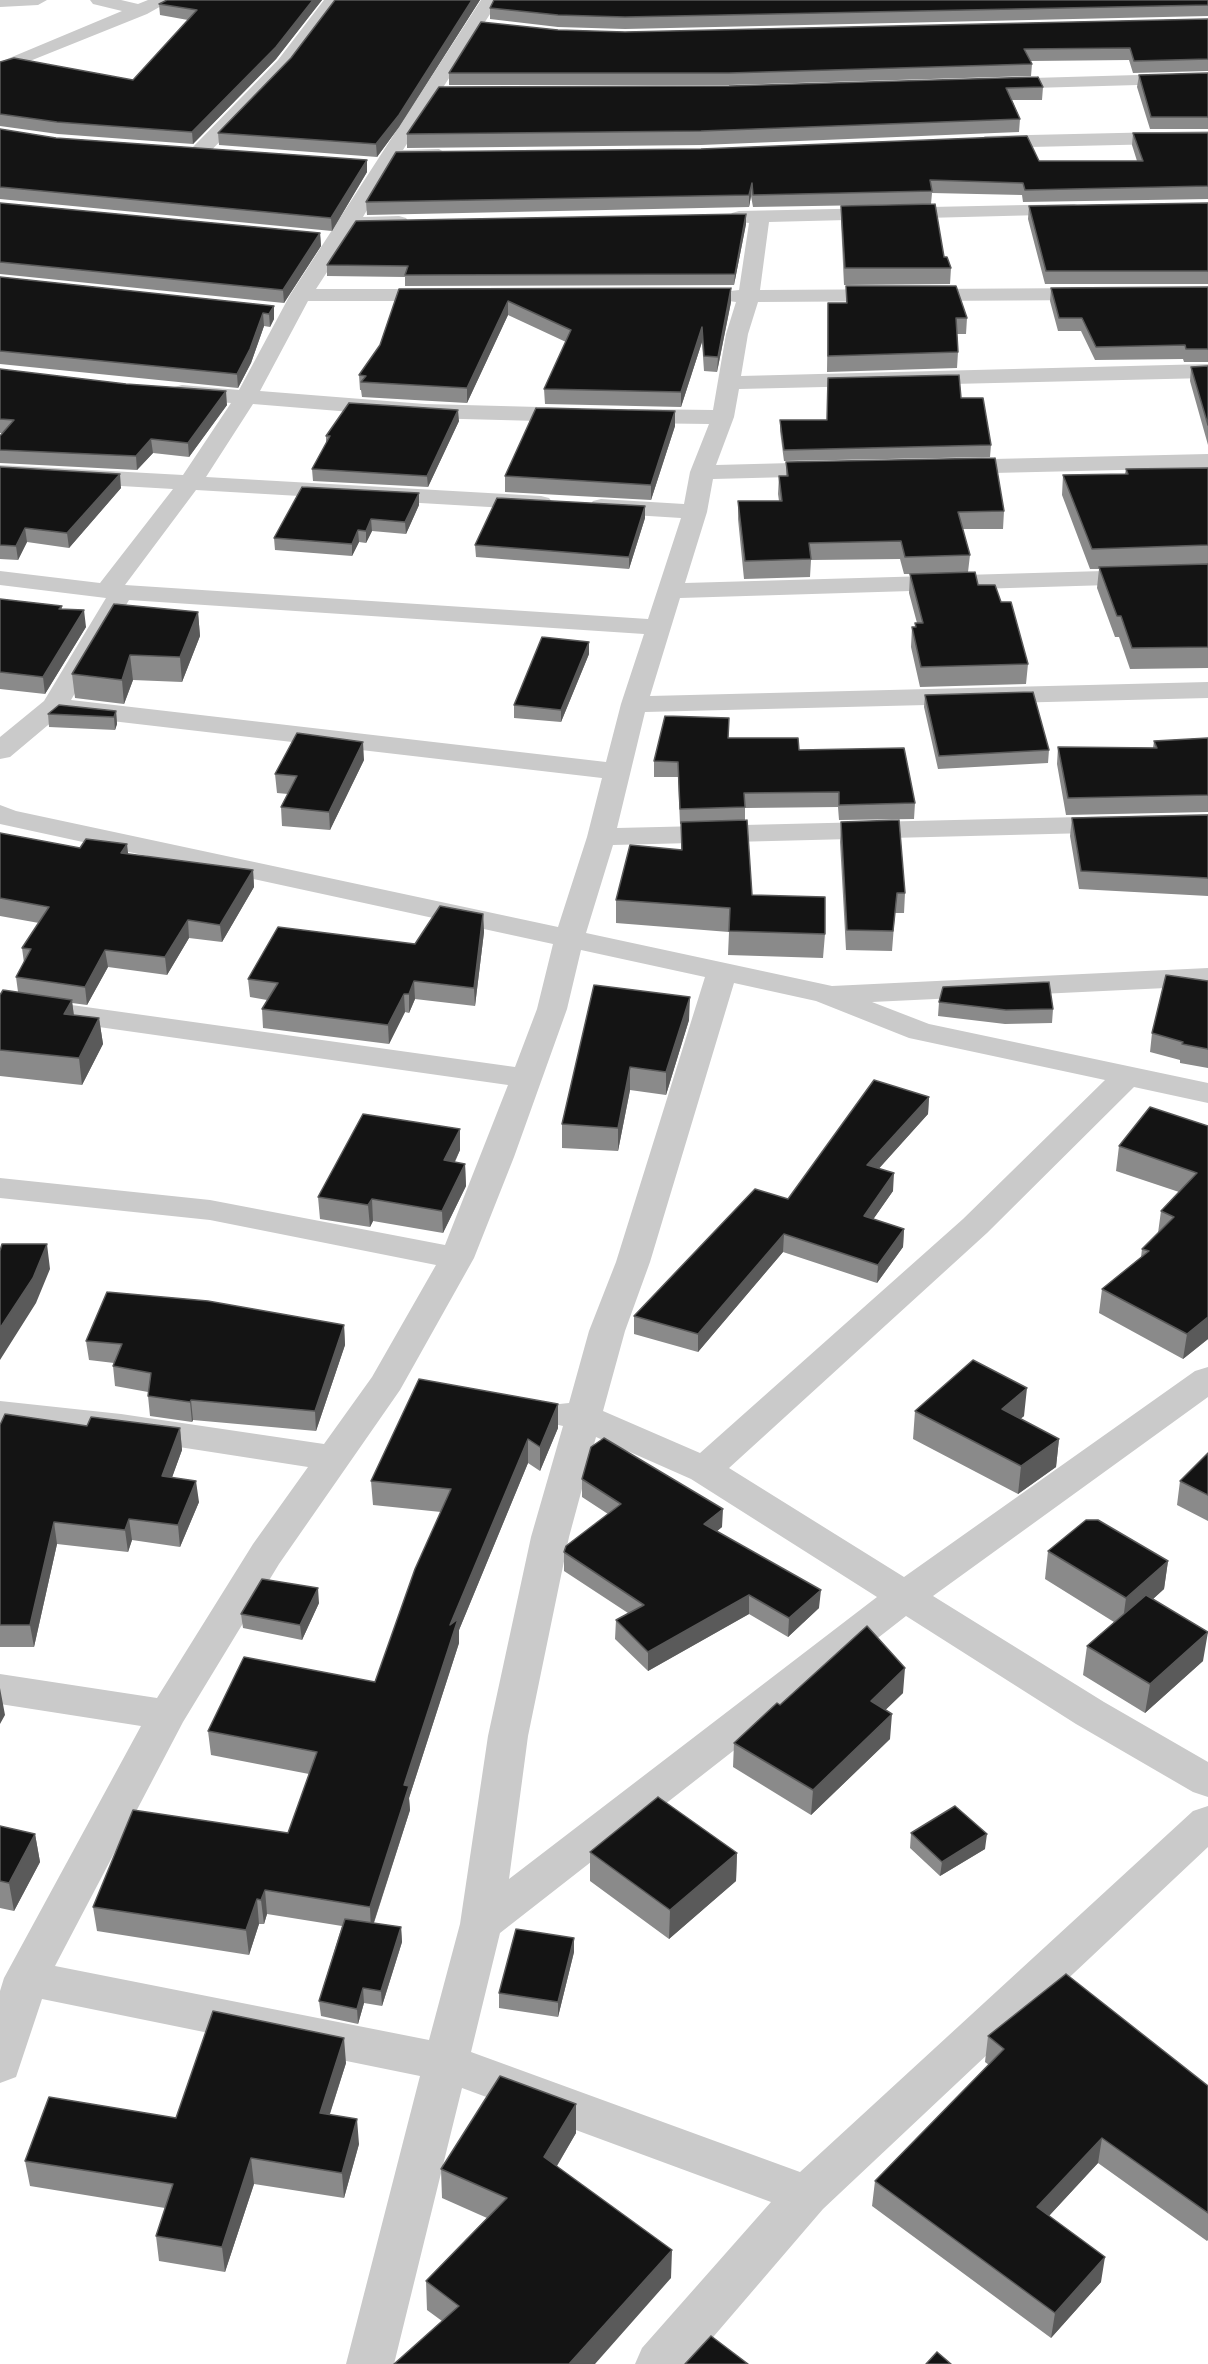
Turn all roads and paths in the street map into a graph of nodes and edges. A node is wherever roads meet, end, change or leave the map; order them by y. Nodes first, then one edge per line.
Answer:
1 (38, 0) edge
2 (99, 0) edge
3 (163, 0) edge
4 (333, 0) edge
5 (489, 0) edge
6 (0, 2) edge
7 (141, 9) junction
8 (474, 25) junction
9 (498, 27) edge
10 (0, 68) edge
11 (1208, 78) edge
12 (980, 84) edge
13 (432, 93) junction
14 (456, 93) edge
15 (1208, 137) edge
16 (964, 143) edge
17 (175, 151) edge
18 (198, 153) junction
19 (222, 154) edge
20 (457, 155) edge
21 (386, 160) junction
22 (361, 164) edge
23 (1094, 209) edge
24 (714, 217) edge
25 (760, 217) junction
26 (417, 222) edge
27 (342, 231) junction
28 (314, 237) edge
29 (1117, 294) edge
30 (466, 295) edge
31 (714, 296) edge
32 (749, 296) junction
33 (296, 303) junction
34 (269, 310) edge
35 (1208, 371) edge
36 (730, 383) junction
37 (163, 391) edge
38 (246, 397) junction
39 (723, 417) junction
40 (1208, 461) edge
41 (926, 467) edge
42 (855, 469) edge
43 (0, 472) edge
44 (702, 472) junction
45 (189, 484) junction
46 (695, 512) junction
47 (1208, 575) edge
48 (0, 578) edge
49 (115, 591) junction
50 (668, 591) junction
51 (658, 627) junction
52 (1208, 690) edge
53 (634, 704) junction
54 (54, 706) junction
55 (0, 751) edge
56 (617, 772) junction
57 (0, 813) edge
58 (1208, 822) edge
59 (601, 837) junction
60 (569, 939) junction
61 (722, 972) junction
62 (1208, 977) edge
63 (825, 994) junction
64 (0, 1005) edge
65 (1129, 1074) junction
66 (526, 1078) junction
67 (1208, 1093) edge
68 (0, 1188) edge
69 (457, 1258) junction
70 (1208, 1379) edge
71 (525, 1407) edge
72 (0, 1413) edge
73 (583, 1417) junction
74 (334, 1458) junction
75 (704, 1470) junction
76 (905, 1596) junction
77 (0, 1689) edge
78 (167, 1715) junction
79 (1208, 1781) edge
80 (1208, 1822) edge
81 (480, 1924) junction
82 (14, 2000) edge
83 (445, 2062) junction
84 (0, 2064) edge
85 (807, 2195) junction
86 (370, 2364) edge
87 (659, 2364) edge

1 - 6 street
2 - 7 street
3 - 7 street
4 - 18 street
5 - 8 street
7 - 10 street
8 - 9 street
8 - 13 street
11 - 12 street
13 - 14 street
13 - 21 street
15 - 16 street
17 - 18 street
18 - 19 street
20 - 21 street
21 - 22 street
21 - 27 street
23 - 25 street
24 - 25 street
25 - 32 street
26 - 27 street
27 - 28 street
27 - 33 street
29 - 32 street
30 - 33 street
31 - 32 street
32 - 36 street
33 - 34 street
33 - 38 street
35 - 36 street
36 - 39 street
37 - 38 street
38 - 39 street
38 - 45 street
39 - 44 street
40 - 41 street
42 - 44 street
43 - 45 street
44 - 46 street
45 - 46 street
45 - 49 street
46 - 50 street
47 - 50 street
48 - 49 street
49 - 51 street
49 - 54 street
50 - 51 street
51 - 53 street
52 - 53 street
53 - 56 street
54 - 55 street
54 - 56 street
56 - 59 street
57 - 60 street
58 - 59 street
59 - 60 street
60 - 61 street
60 - 66 street
61 - 63 street
61 - 73 street
62 - 63 street
63 - 65 street
64 - 66 street
65 - 67 street
65 - 75 street
66 - 69 street
68 - 69 street
69 - 74 street
70 - 76 street
71 - 73 street
72 - 74 street
73 - 75 street
73 - 81 street
74 - 78 street
75 - 76 street
76 - 79 street
76 - 81 street
77 - 78 street
78 - 82 street
80 - 85 street
81 - 83 street
82 - 83 street
82 - 84 street
83 - 85 street
83 - 86 street
85 - 87 street

